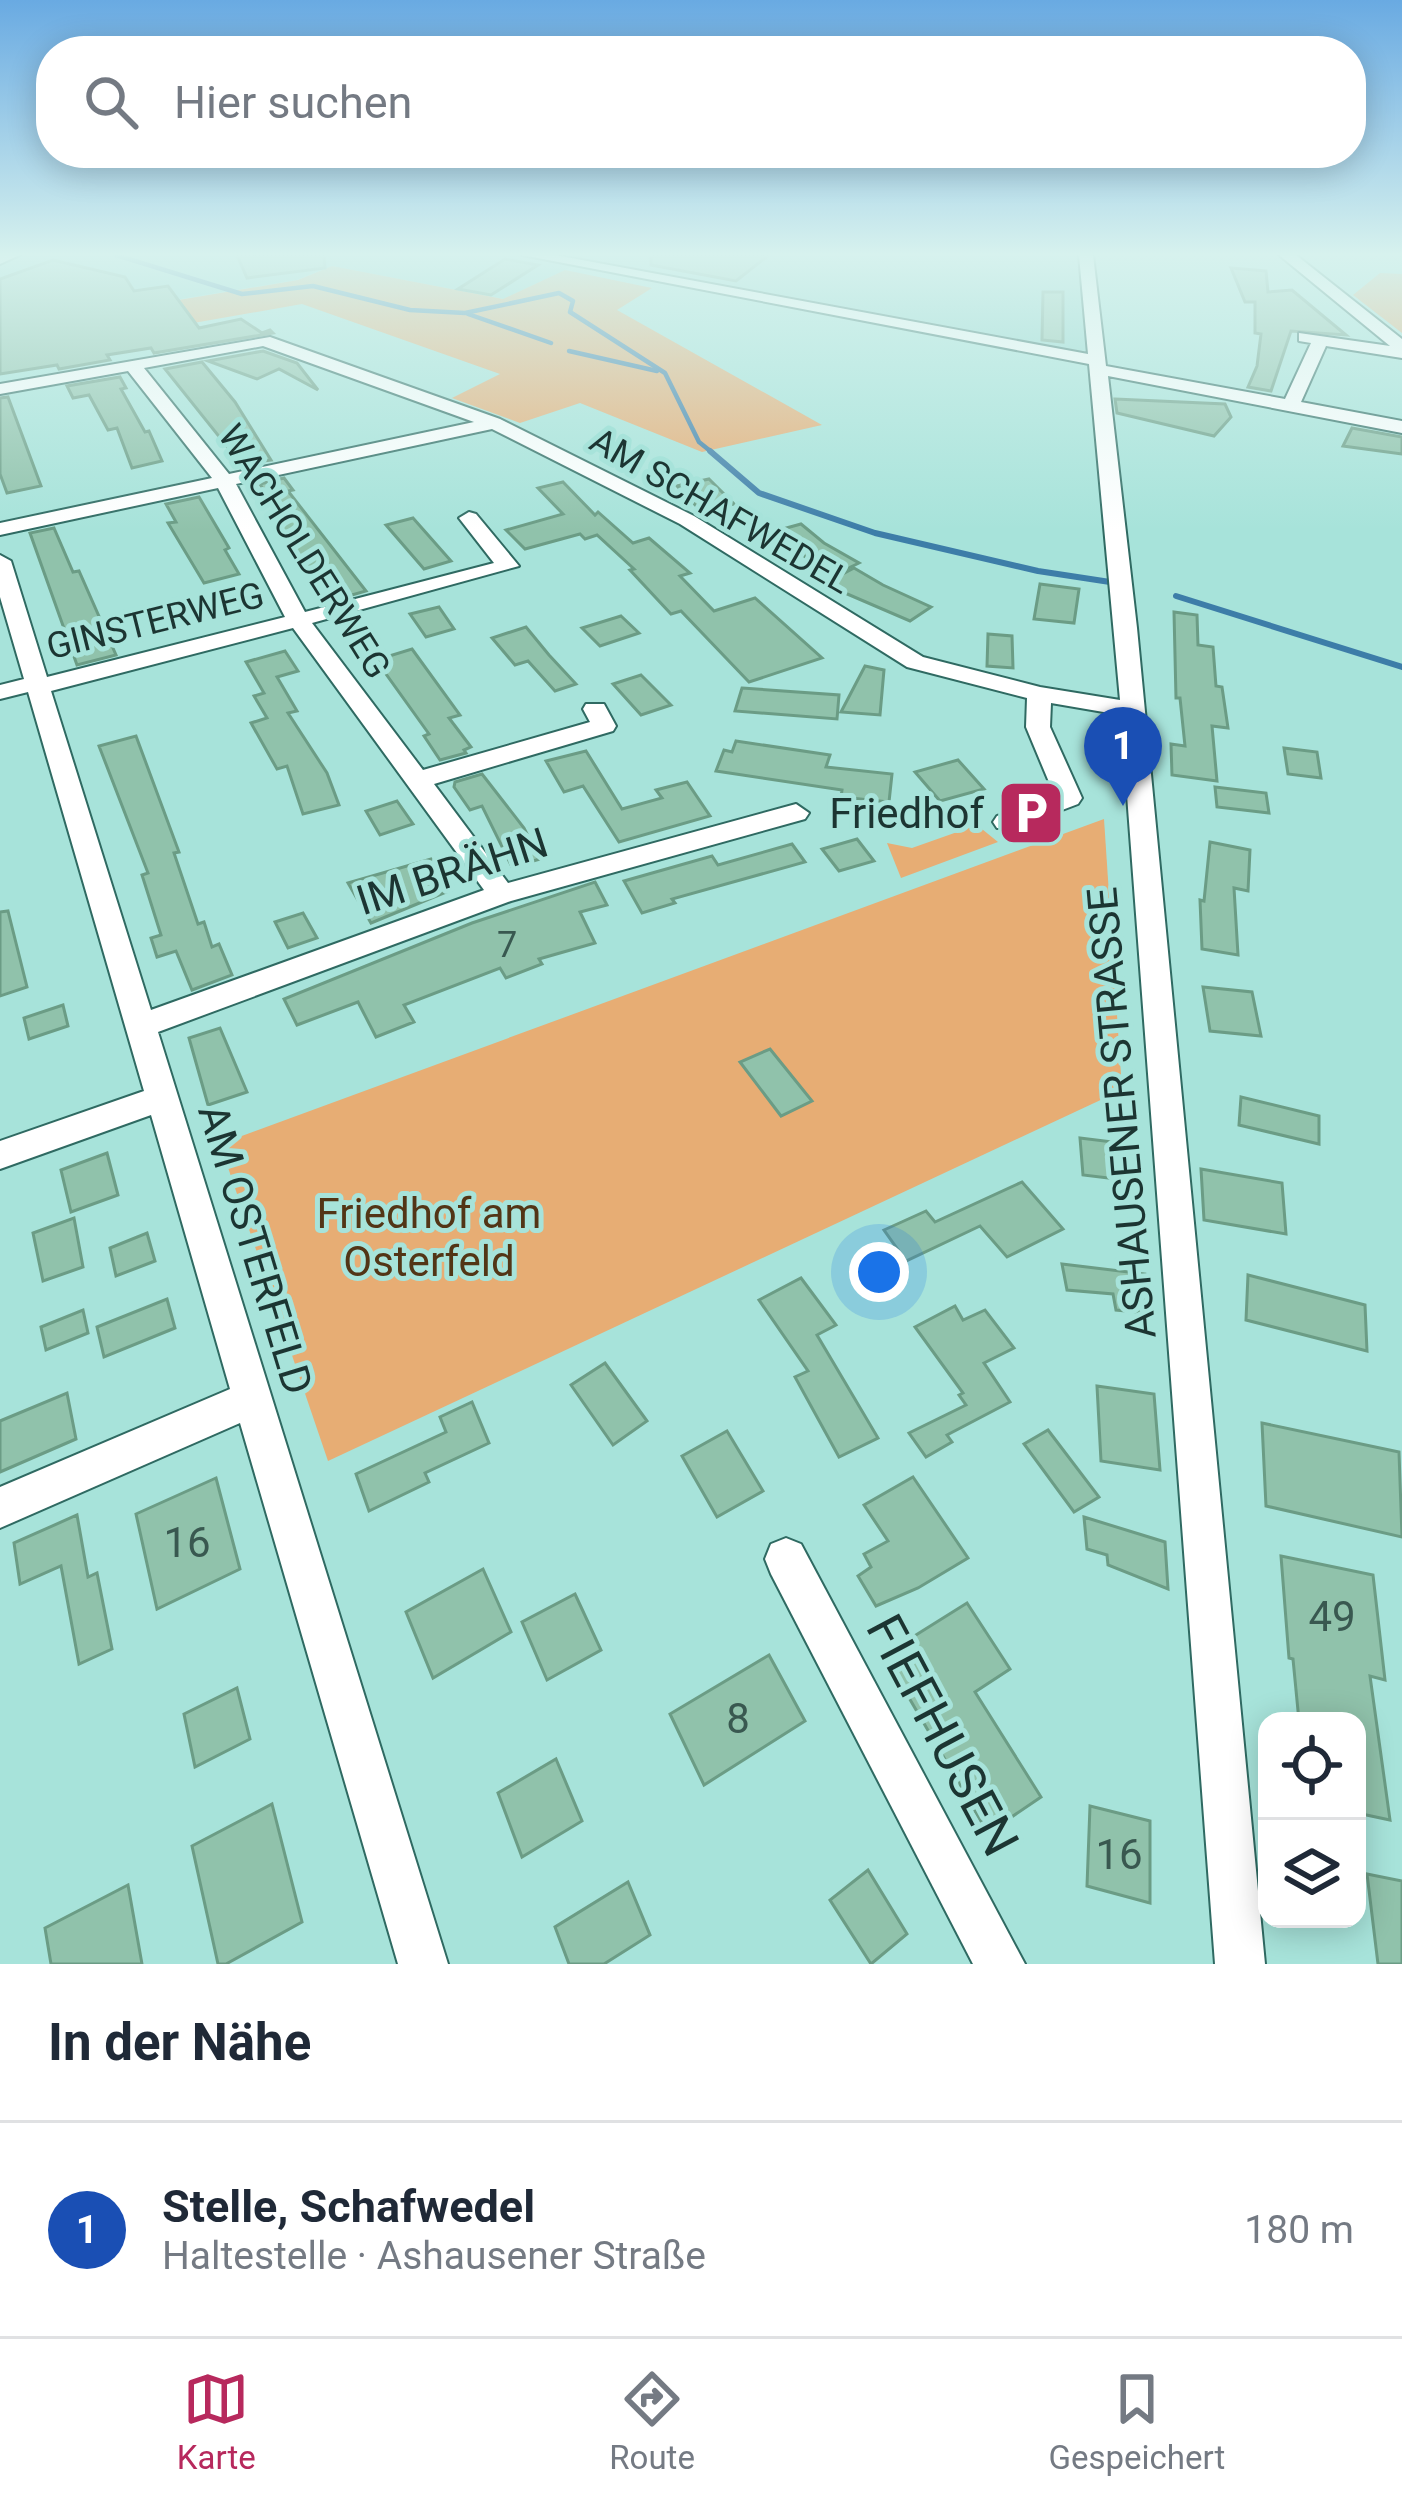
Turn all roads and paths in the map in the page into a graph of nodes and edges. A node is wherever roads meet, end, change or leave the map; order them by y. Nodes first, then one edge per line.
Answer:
1 (232, 347) edge
2 (280, 347) edge
3 (1000, 347) edge
4 (1098, 347) edge
5 (1310, 347) edge
6 (132, 364) junction
7 (1100, 366) junction
8 (0, 389) edge
9 (1290, 406) junction
10 (494, 423) junction
11 (1402, 428) edge
12 (223, 479) junction
13 (469, 518) dead end
14 (0, 529) edge
15 (0, 561) edge
16 (298, 620) junction
17 (37, 685) junction
18 (0, 692) edge
19 (1039, 694) junction
20 (595, 709) dead end
21 (1130, 709) junction
22 (415, 781) junction
23 (796, 813) dead end
24 (1006, 822) dead end
25 (502, 894) junction
26 (141, 1025) junction
27 (162, 1098) junction
28 (0, 1155) edge
29 (254, 1398) junction
30 (0, 1508) edge
31 (786, 1559) dead end
32 (423, 1964) edge
33 (1000, 1964) edge
34 (1240, 1964) edge

1 - 6 street, AM SCHAFWEDEL
2 - 10 street, AM SCHAFWEDEL
3 - 7 street
4 - 7 street, ASHAUSENER STRASSE
5 - 9 street
6 - 8 street, AM SCHAFWEDEL
6 - 12 street, WACHOLDERWEG
7 - 9 street
7 - 21 street, ASHAUSENER STRASSE
9 - 11 street
10 - 12 street
10 - 19 street, AM SCHAFWEDEL
12 - 14 street
12 - 16 street, WACHOLDERWEG
13 - 16 street, GINSTERWEG
15 - 17 street, AM OSTERFELD
16 - 17 street, GINSTERWEG
16 - 22 street, WACHOLDERWEG
17 - 18 street, GINSTERWEG
17 - 26 street, AM OSTERFELD
19 - 21 street, AM SCHAFWEDEL
19 - 24 street
20 - 22 street
21 - 34 street, ASHAUSENER STRASSE
22 - 25 street, WACHOLDERWEG
23 - 25 street, IM BRÄHN
25 - 26 street, IM BRÄHN
26 - 27 street, AM OSTERFELD
27 - 28 street
27 - 29 street, AM OSTERFELD
29 - 30 street
29 - 32 street, AM OSTERFELD
31 - 33 street, FIEFHUSEN

